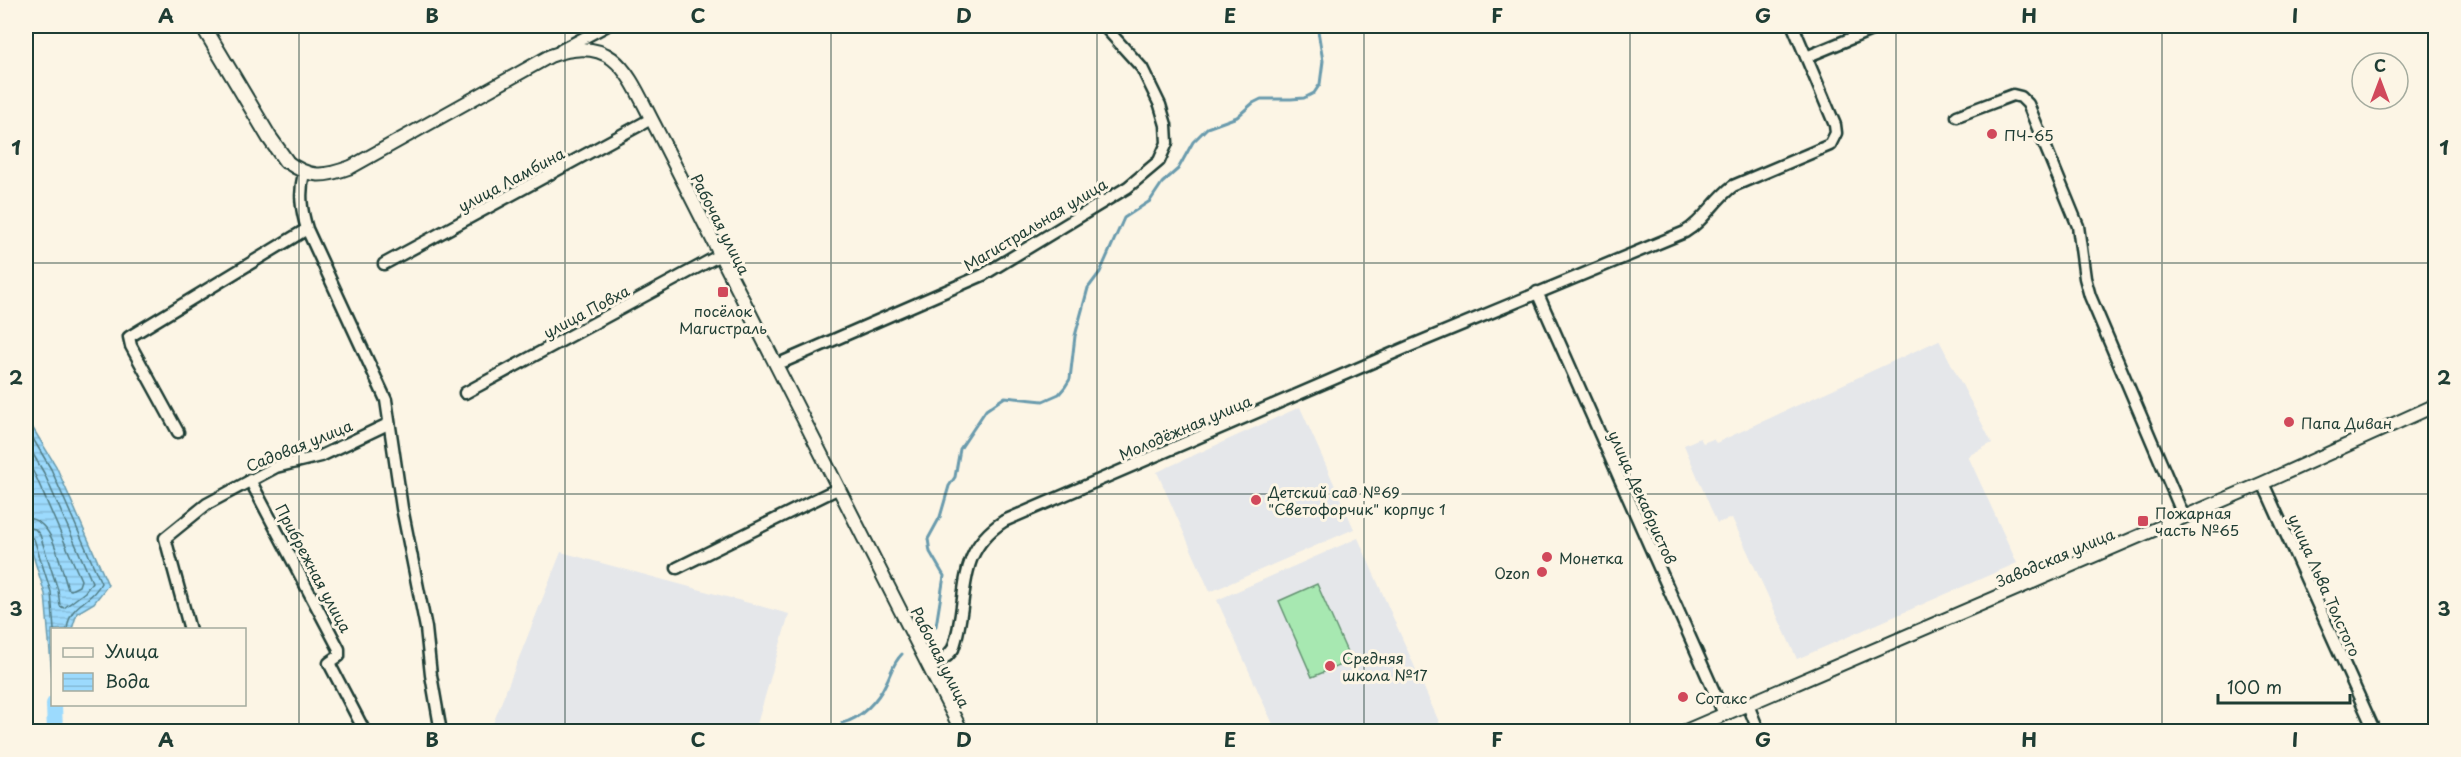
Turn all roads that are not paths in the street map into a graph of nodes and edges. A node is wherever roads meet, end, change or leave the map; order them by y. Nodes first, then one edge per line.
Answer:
1 (203, 26) edge
2 (606, 26) edge
3 (1104, 26) edge
4 (1793, 26) edge
5 (1881, 26) edge
6 (549, 56) junction
7 (1806, 57) junction
8 (1957, 116) dead end
9 (651, 119) junction
10 (286, 161) joint
11 (304, 173) junction
12 (307, 229) junction
13 (720, 255) junction
14 (384, 264) dead end
15 (1537, 292) junction
16 (776, 365) junction
17 (465, 393) dead end
18 (2436, 405) edge
19 (388, 424) junction
20 (178, 432) dead end
21 (250, 480) junction
22 (2263, 483) junction
23 (839, 488) junction
24 (2184, 518) junction
25 (677, 568) dead end
26 (189, 628) edge
27 (929, 667) junction
28 (1748, 705) junction
29 (1724, 714) junction
30 (365, 732) edge
31 (441, 732) edge
32 (962, 732) edge
33 (1683, 732) edge
34 (1759, 732) edge
35 (2375, 732) edge

1 - 10 main road
2 - 6 street
3 - 16 street, Магистральная улица
4 - 7 street
5 - 7 street
6 - 9 street, Рабочая улица
6 - 11 street, Рабочая улица
7 - 15 street, Молодёжная улица
8 - 24 street
9 - 13 street, Рабочая улица
9 - 14 street, улица Ламбина
10 - 11 street
11 - 12 street
12 - 19 street
12 - 20 street
13 - 16 street, Рабочая улица
13 - 17 street, улица Повха
15 - 27 street, Молодёжная улица
15 - 29 street, улица Декабристов
16 - 23 street, Рабочая улица
18 - 22 street, Заводская улица
19 - 21 street, Садовая улица
19 - 31 street
21 - 26 street, Садовая улица
21 - 30 street, Прибрежная улица
22 - 24 street, Заводская улица
22 - 35 street, улица Льва Толстого
23 - 25 street
23 - 27 street, Рабочая улица
24 - 28 street, Заводская улица
27 - 32 street, Рабочая улица
28 - 29 street, Заводская улица
28 - 34 street
29 - 33 street, Заводская улица

